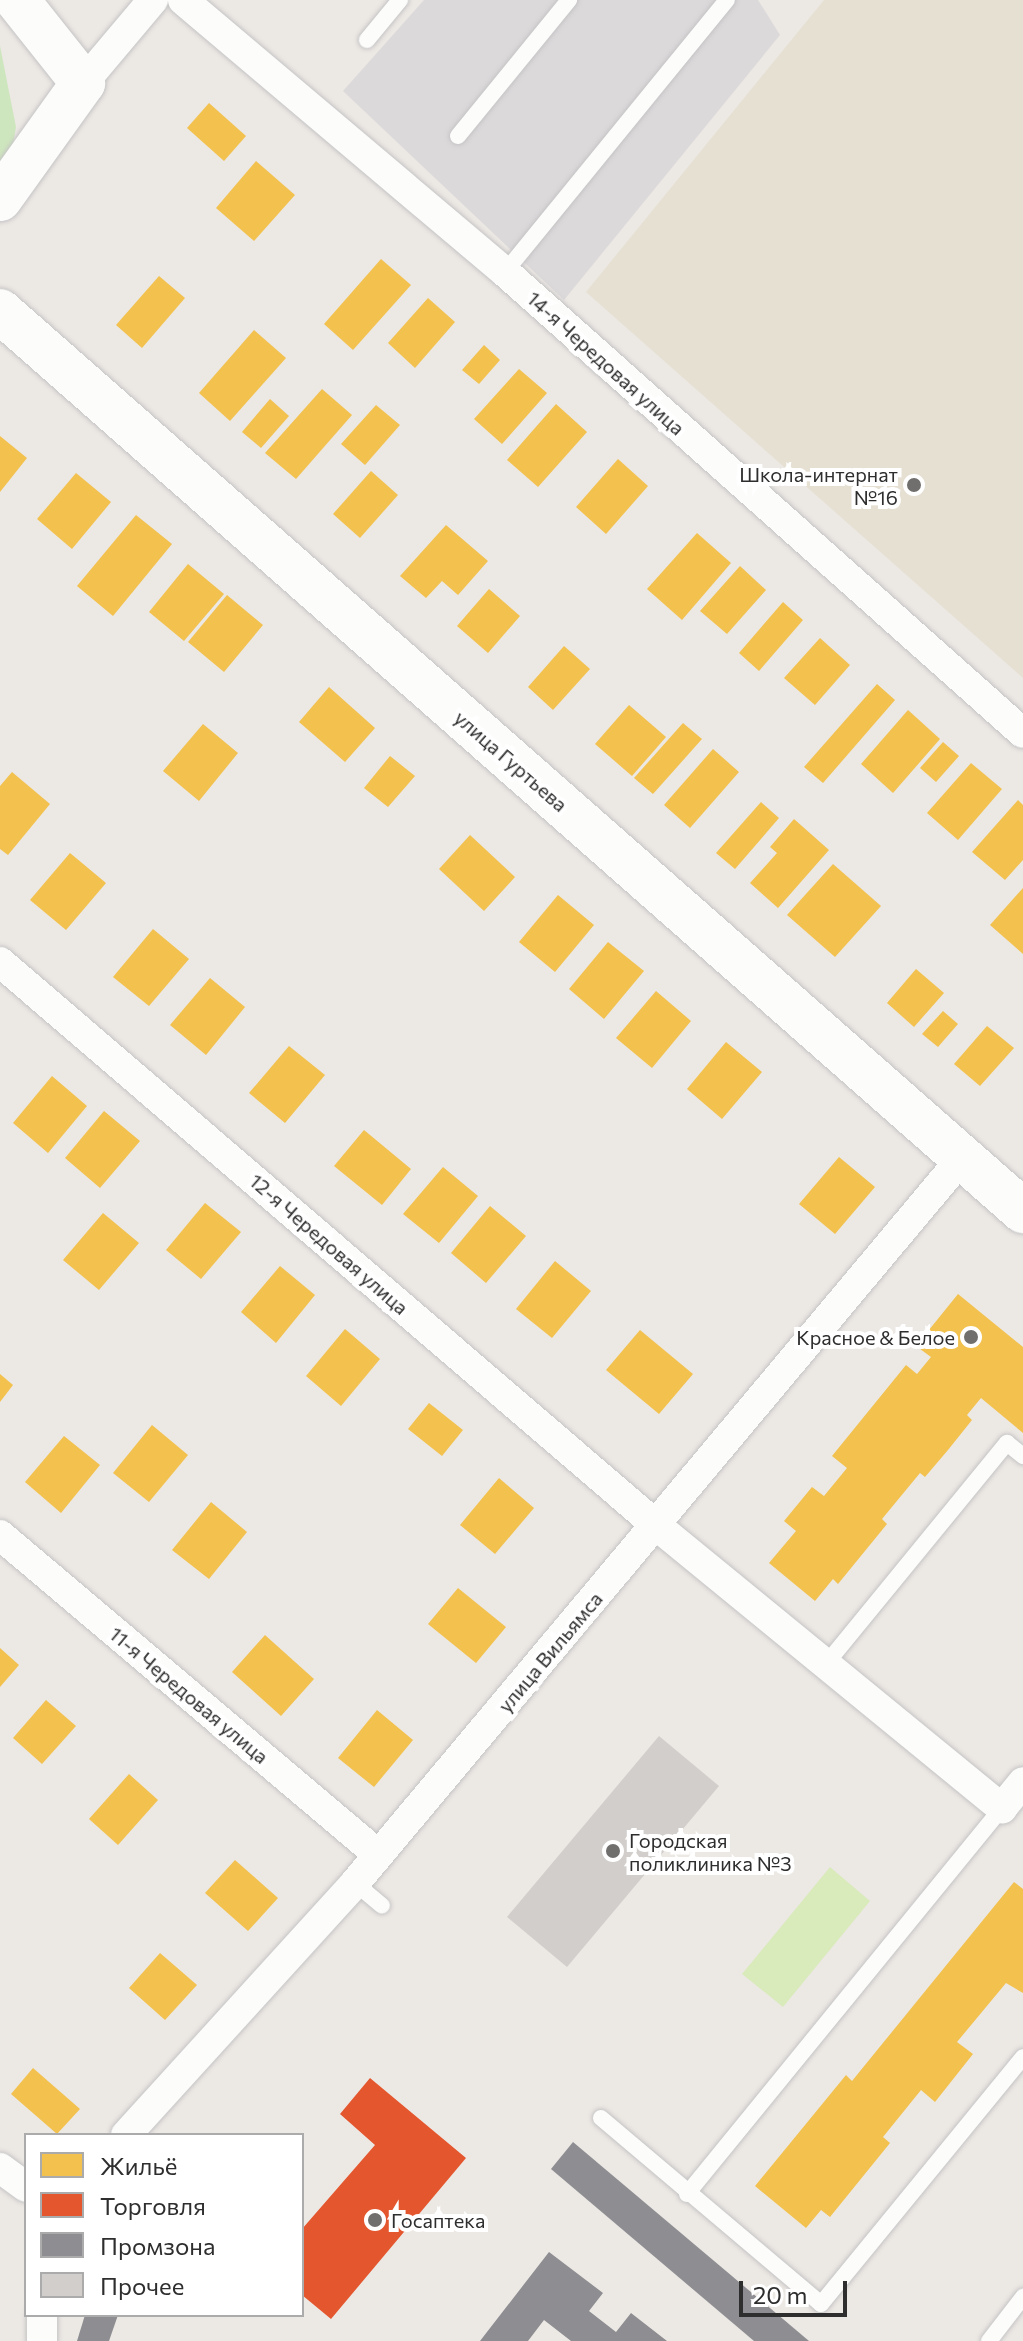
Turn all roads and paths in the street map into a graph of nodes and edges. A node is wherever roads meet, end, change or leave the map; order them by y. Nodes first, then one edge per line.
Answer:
1 (17, 0) edge
2 (153, 0) edge
3 (183, 0) edge
4 (400, 0) edge
5 (569, 0) edge
6 (727, 0) edge
7 (367, 40) dead end
8 (83, 83) junction
9 (458, 136) dead end
10 (0, 199) edge
11 (505, 272) junction
12 (0, 311) edge
13 (1023, 733) edge
14 (0, 962) edge
15 (962, 1158) junction
16 (1023, 1211) edge
17 (1023, 1456) edge
18 (657, 1526) junction
19 (0, 1535) edge
20 (826, 1664) junction
21 (1023, 1782) edge
22 (1002, 1808) junction
23 (378, 1855) junction
24 (355, 1883) junction
25 (382, 1906) dead end
26 (1023, 2057) edge
27 (601, 2118) dead end
28 (128, 2133) edge
29 (0, 2168) edge
30 (24, 2186) edge
31 (687, 2194) junction
32 (1023, 2297) edge
33 (42, 2317) edge
34 (42, 2341) edge
35 (989, 2341) edge

1 - 8 main road
2 - 8 street
3 - 11 street, 14-я Чередовая улица
4 - 7 lane
5 - 9 lane
6 - 11 lane
8 - 10 main road
11 - 13 street, 14-я Чередовая улица
12 - 15 main road, улица Гуртьева
14 - 18 street, 12-я Чередовая улица
15 - 16 main road, улица Гуртьева
15 - 18 street, улица Вильямса
17 - 20 lane
18 - 20 street, 12-я Чередовая улица
18 - 23 street, улица Вильямса
19 - 23 street, 11-я Чередовая улица
20 - 22 street, 12-я Чередовая улица
21 - 22 street
22 - 31 lane
23 - 24 street, улица Вильямса
24 - 25 lane
24 - 28 street, улица Вильямса
26 - 31 lane
27 - 31 lane
29 - 30 street
32 - 35 lane
33 - 34 street

